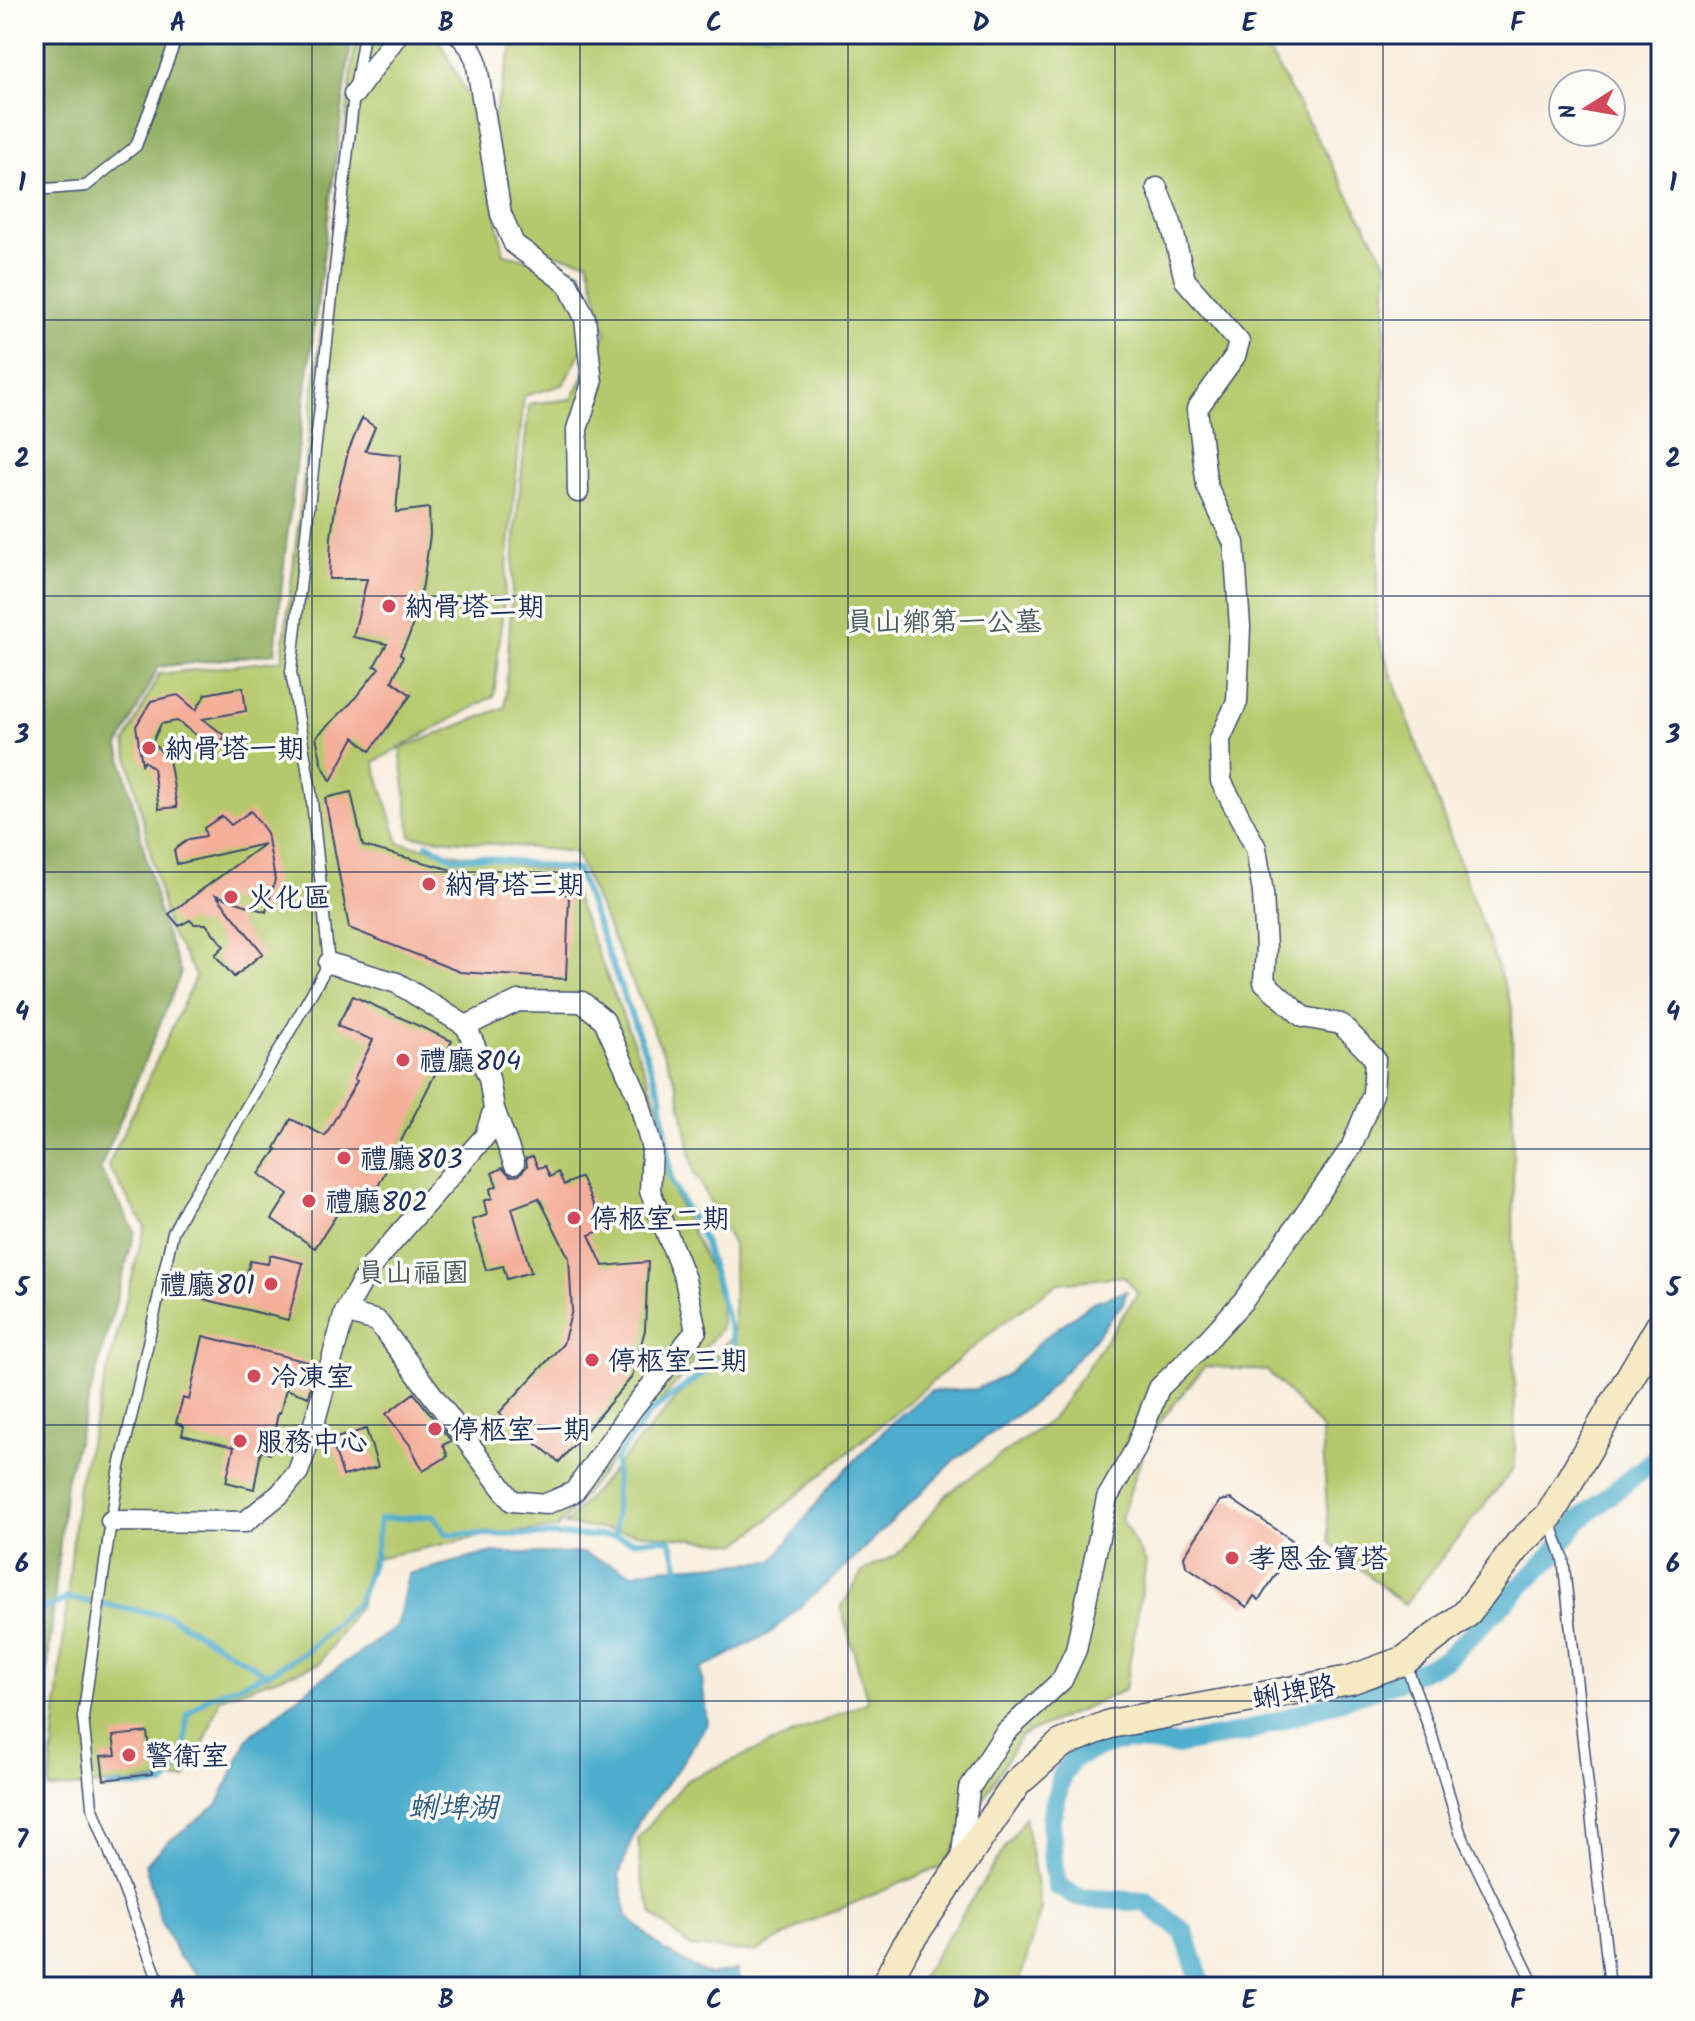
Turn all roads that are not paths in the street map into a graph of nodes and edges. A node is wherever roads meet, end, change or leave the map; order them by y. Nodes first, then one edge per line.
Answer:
1 (178, 34) edge
2 (364, 34) edge
3 (398, 34) edge
4 (459, 34) edge
5 (354, 94) junction
6 (1157, 188) dead end
7 (34, 190) edge
8 (578, 492) dead end
9 (329, 963) junction
10 (466, 1026) junction
11 (494, 1109) junction
12 (514, 1163) dead end
13 (345, 1312) junction
14 (1661, 1324) edge
15 (1549, 1516) junction
16 (111, 1521) junction
17 (1405, 1660) junction
18 (961, 1864) junction
19 (161, 1987) edge
20 (884, 1987) edge
21 (1535, 1987) edge
22 (1610, 1987) edge

1 - 7 lane
2 - 5 lane
3 - 5 street
4 - 8 street
5 - 9 lane
6 - 18 street
9 - 10 street
9 - 16 lane
10 - 11 street
10 - 13 street
11 - 12 street
11 - 13 street
13 - 16 street
14 - 15 street, 蜊埤路
15 - 17 street, 蜊埤路
15 - 22 lane
16 - 19 lane
17 - 18 street, 蜊埤路
17 - 21 lane
18 - 20 street, 蜊埤路

